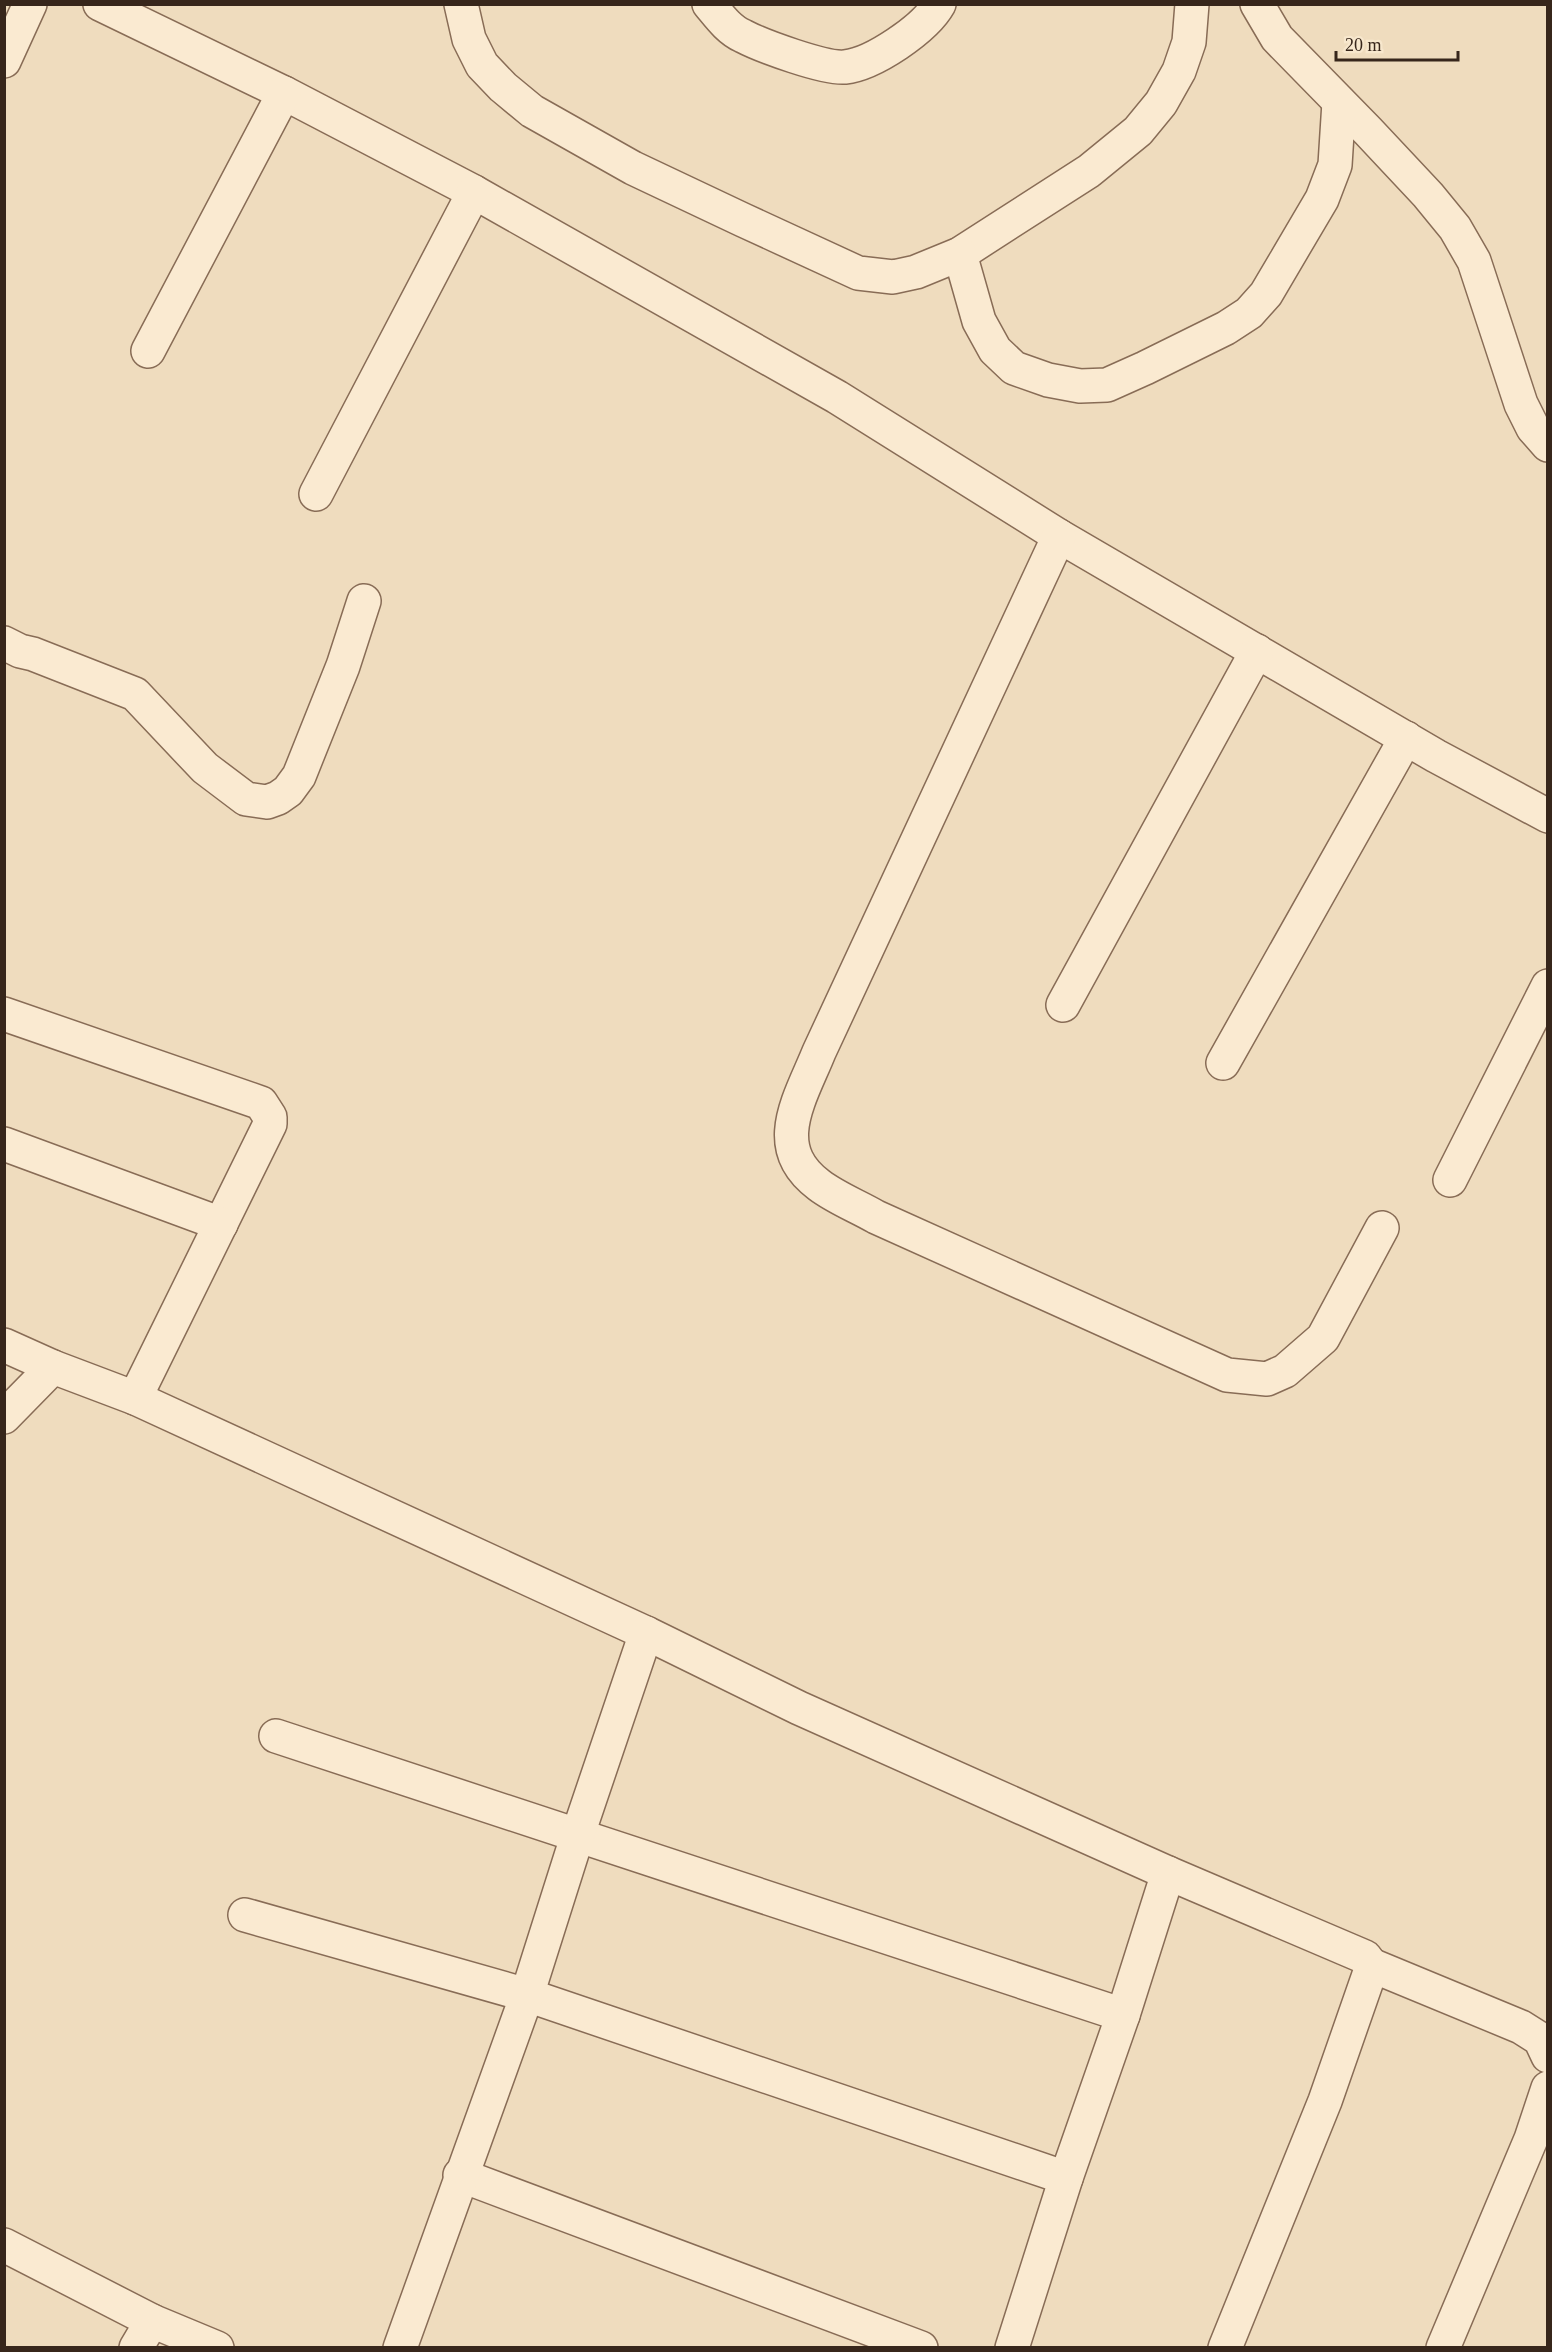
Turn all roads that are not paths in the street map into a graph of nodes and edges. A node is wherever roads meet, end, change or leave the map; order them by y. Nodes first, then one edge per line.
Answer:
1 (30, 4) edge
2 (100, 4) edge
3 (461, 4) edge
4 (709, 4) edge
5 (939, 4) edge
6 (1192, 4) edge
7 (1257, 4) edge
8 (4, 61) edge
9 (284, 93) junction
10 (1339, 102) junction
11 (474, 192) junction
12 (960, 254) junction
13 (147, 351) dead end
14 (1548, 445) edge
15 (316, 494) dead end
16 (1059, 536) junction
17 (364, 601) dead end
18 (4, 643) edge
19 (1257, 651) junction
20 (1406, 738) junction
21 (1548, 816) edge
22 (1548, 986) edge
23 (1063, 1005) dead end
24 (4, 1014) edge
25 (1223, 1063) dead end
26 (4, 1144) edge
27 (1450, 1180) dead end
28 (221, 1224) junction
29 (1382, 1228) dead end
30 (4, 1345) edge
31 (53, 1367) junction
32 (135, 1398) junction
33 (4, 1417) edge
34 (646, 1633) junction
35 (276, 1736) dead end
36 (578, 1834) junction
37 (1168, 1874) junction
38 (245, 1915) dead end
39 (1371, 1965) junction
40 (527, 1995) junction
41 (1123, 2015) junction
42 (1548, 2056) edge
43 (1548, 2088) edge
44 (460, 2175) junction
45 (1065, 2178) junction
46 (4, 2245) edge
47 (144, 2334) edge
48 (217, 2348) edge
49 (400, 2348) edge
50 (921, 2348) edge
51 (1012, 2348) edge
52 (1225, 2348) edge
53 (1443, 2348) edge

1 - 8 street
2 - 9 street
3 - 12 street
4 - 5 street
6 - 12 street
7 - 10 street
9 - 11 street
9 - 13 street
10 - 12 street
10 - 14 street
11 - 15 street
11 - 16 street
16 - 19 street
16 - 29 street
17 - 18 street
19 - 20 street
19 - 23 street
20 - 21 street
20 - 25 street
22 - 27 street
24 - 28 street
26 - 28 street
28 - 32 street
30 - 31 street
31 - 32 street
31 - 33 street
32 - 34 street
34 - 36 street
34 - 37 street
35 - 36 street
36 - 40 street
36 - 41 street
37 - 39 street
37 - 41 street
38 - 40 street
39 - 42 street
39 - 52 street
40 - 44 street
40 - 45 street
41 - 45 street
43 - 53 street
44 - 49 street
44 - 50 street
45 - 51 street
46 - 47 street
47 - 48 street

